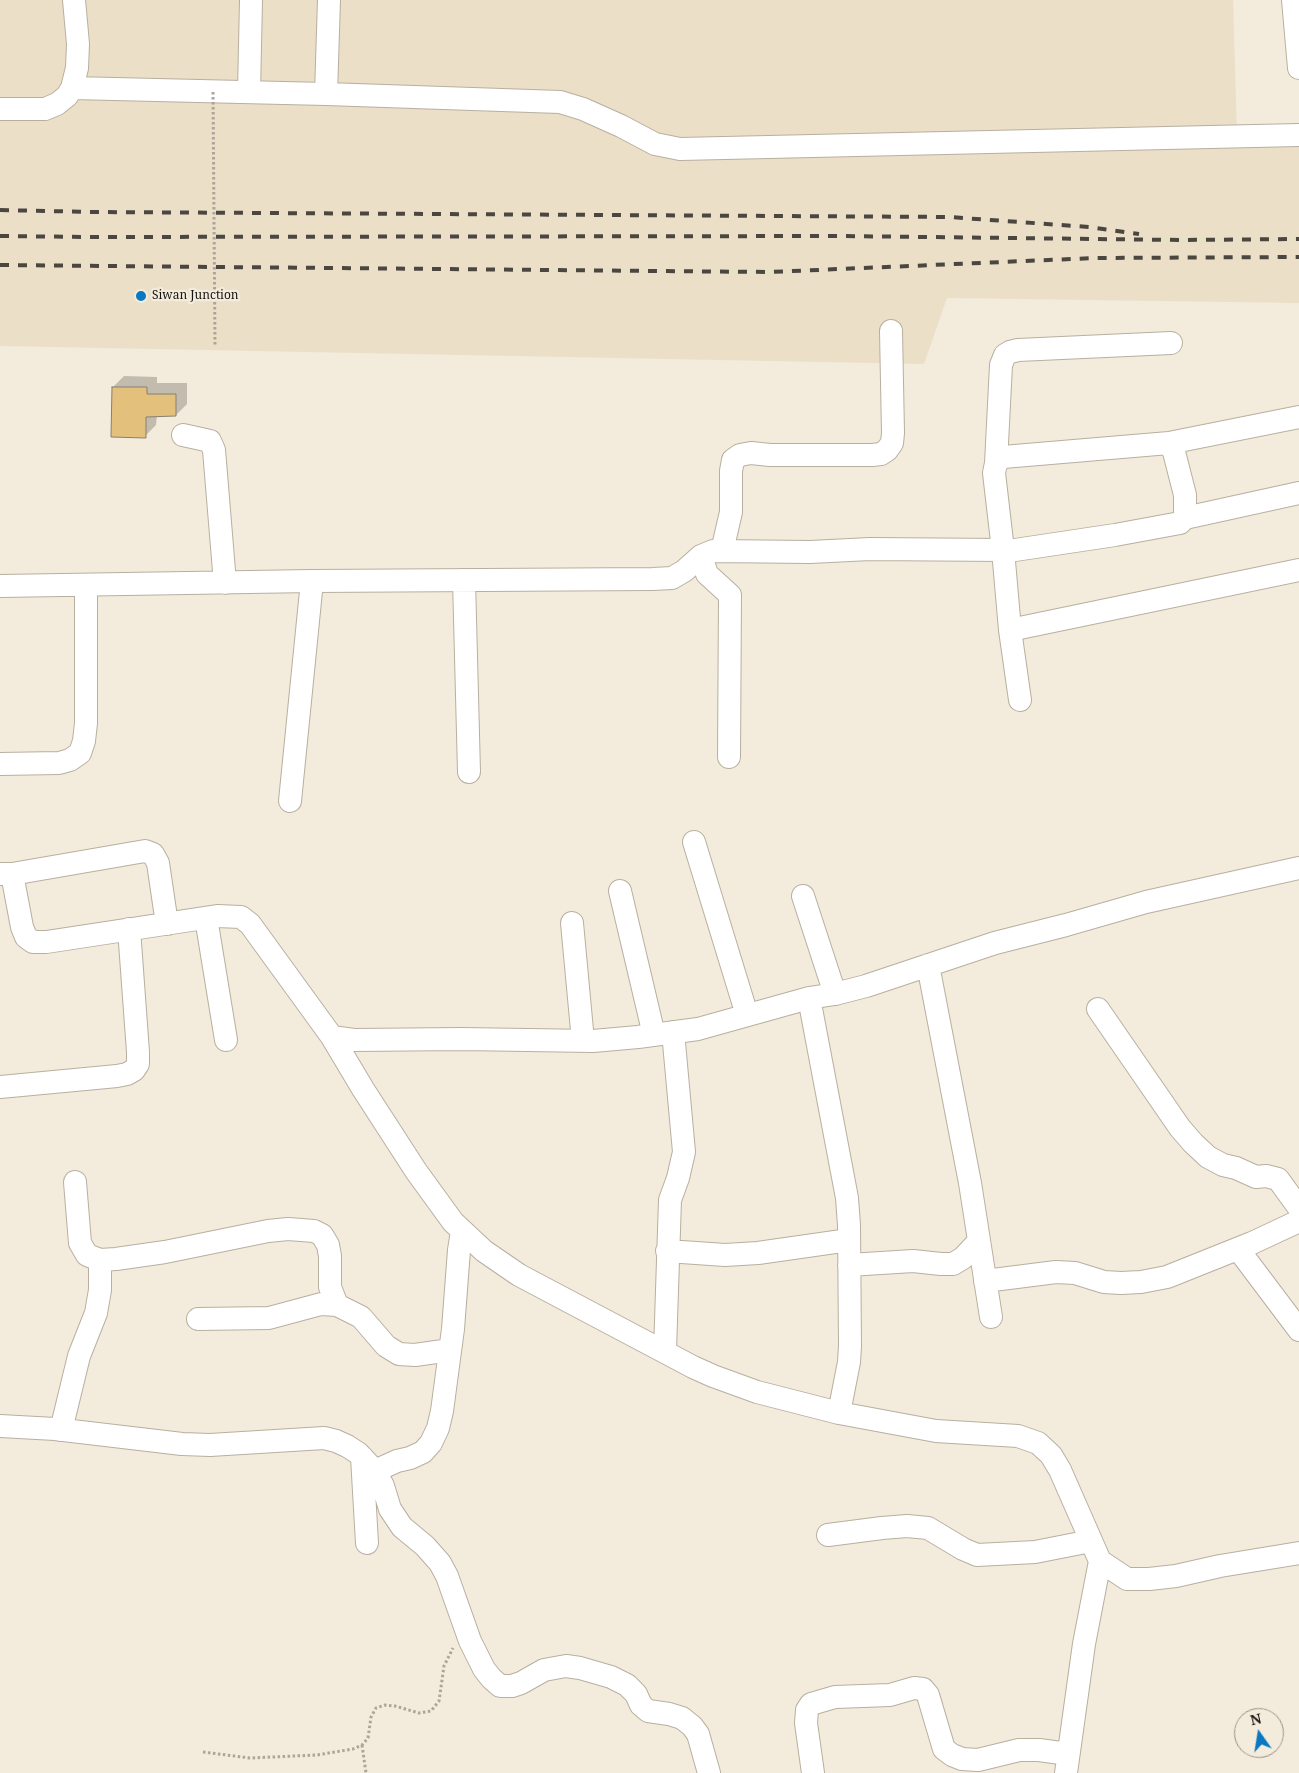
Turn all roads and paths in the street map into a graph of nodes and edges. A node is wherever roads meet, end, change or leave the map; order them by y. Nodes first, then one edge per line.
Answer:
1 (74, 0) edge
2 (251, 0) edge
3 (328, 0) edge
4 (1293, 0) edge
5 (1299, 68) edge
6 (72, 88) junction
7 (213, 92) junction
8 (249, 92) junction
9 (326, 94) junction
10 (0, 109) edge
11 (1299, 135) edge
12 (890, 331) dead end
13 (1171, 343) dead end
14 (215, 347) dead end
15 (1299, 417) edge
16 (183, 436) dead end
17 (1169, 443) junction
18 (996, 463) junction
19 (1299, 493) edge
20 (1185, 518) junction
21 (1003, 550) junction
22 (712, 553) junction
23 (1299, 570) edge
24 (464, 580) junction
25 (312, 581) junction
26 (225, 583) junction
27 (86, 585) junction
28 (0, 586) edge
29 (1010, 630) junction
30 (1020, 700) dead end
31 (729, 757) dead end
32 (0, 764) edge
33 (468, 772) dead end
34 (290, 801) dead end
35 (694, 842) dead end
36 (1299, 868) edge
37 (6, 874) edge
38 (620, 891) dead end
39 (803, 896) dead end
40 (206, 918) junction
41 (572, 923) dead end
42 (167, 924) junction
43 (129, 929) junction
44 (928, 965) junction
45 (835, 994) junction
46 (809, 998) junction
47 (1098, 1009) dead end
48 (747, 1015) junction
49 (663, 1034) junction
50 (332, 1037) junction
51 (226, 1040) dead end
52 (583, 1041) junction
53 (0, 1087) edge
54 (75, 1182) dead end
55 (1299, 1208) edge
56 (1299, 1221) edge
57 (462, 1231) junction
58 (849, 1240) junction
59 (979, 1241) junction
60 (1238, 1249) junction
61 (667, 1251) junction
62 (100, 1260) junction
63 (849, 1264) junction
64 (985, 1281) junction
65 (336, 1305) junction
66 (991, 1317) dead end
67 (198, 1319) dead end
68 (1299, 1330) edge
69 (450, 1350) junction
70 (665, 1351) junction
71 (839, 1412) junction
72 (0, 1426) edge
73 (61, 1430) junction
74 (369, 1464) junction
75 (828, 1535) dead end
76 (367, 1543) dead end
77 (1096, 1551) junction
78 (1299, 1553) edge
79 (466, 1630) junction
80 (362, 1745) junction
81 (203, 1752) dead end
82 (1067, 1763) edge
83 (366, 1773) edge
84 (709, 1773) edge
85 (813, 1773) edge

1 - 6 street
2 - 8 street
3 - 9 street
4 - 5 street
6 - 7 street
6 - 10 street
7 - 8 street
7 - 14 path, bridge
8 - 9 street
9 - 11 street
12 - 22 street
13 - 18 street
15 - 17 street
16 - 26 street
17 - 18 street
17 - 20 street
18 - 21 street
19 - 20 street
20 - 21 street
21 - 22 street
21 - 29 street
22 - 24 street
22 - 31 street
23 - 29 street
24 - 25 street
24 - 33 street
25 - 26 street
25 - 34 street
26 - 27 street
27 - 28 street
27 - 32 street
29 - 30 street
35 - 48 street
36 - 44 street
37 - 42 street
37 - 43 street
38 - 49 street
39 - 45 street
40 - 42 street
40 - 50 street
40 - 51 street
41 - 52 street
42 - 43 street
43 - 53 street
44 - 45 street
44 - 59 street
45 - 46 street
46 - 48 street
46 - 58 street
47 - 55 street
48 - 49 street
49 - 52 street
49 - 61 street
50 - 52 street
50 - 57 street
54 - 62 street
56 - 60 street
57 - 69 street
57 - 70 street
58 - 61 street
58 - 63 street
59 - 63 street
59 - 64 street
60 - 64 street
60 - 68 street
61 - 70 street
62 - 65 street
62 - 73 street
63 - 71 street
64 - 66 street
65 - 67 street
65 - 69 street
69 - 74 street
70 - 71 street
71 - 77 street
72 - 73 street
73 - 74 street
74 - 76 street
74 - 79 street
75 - 77 street
77 - 78 street
77 - 82 street
79 - 80 path
79 - 84 street
80 - 81 path
80 - 83 path
82 - 85 street

